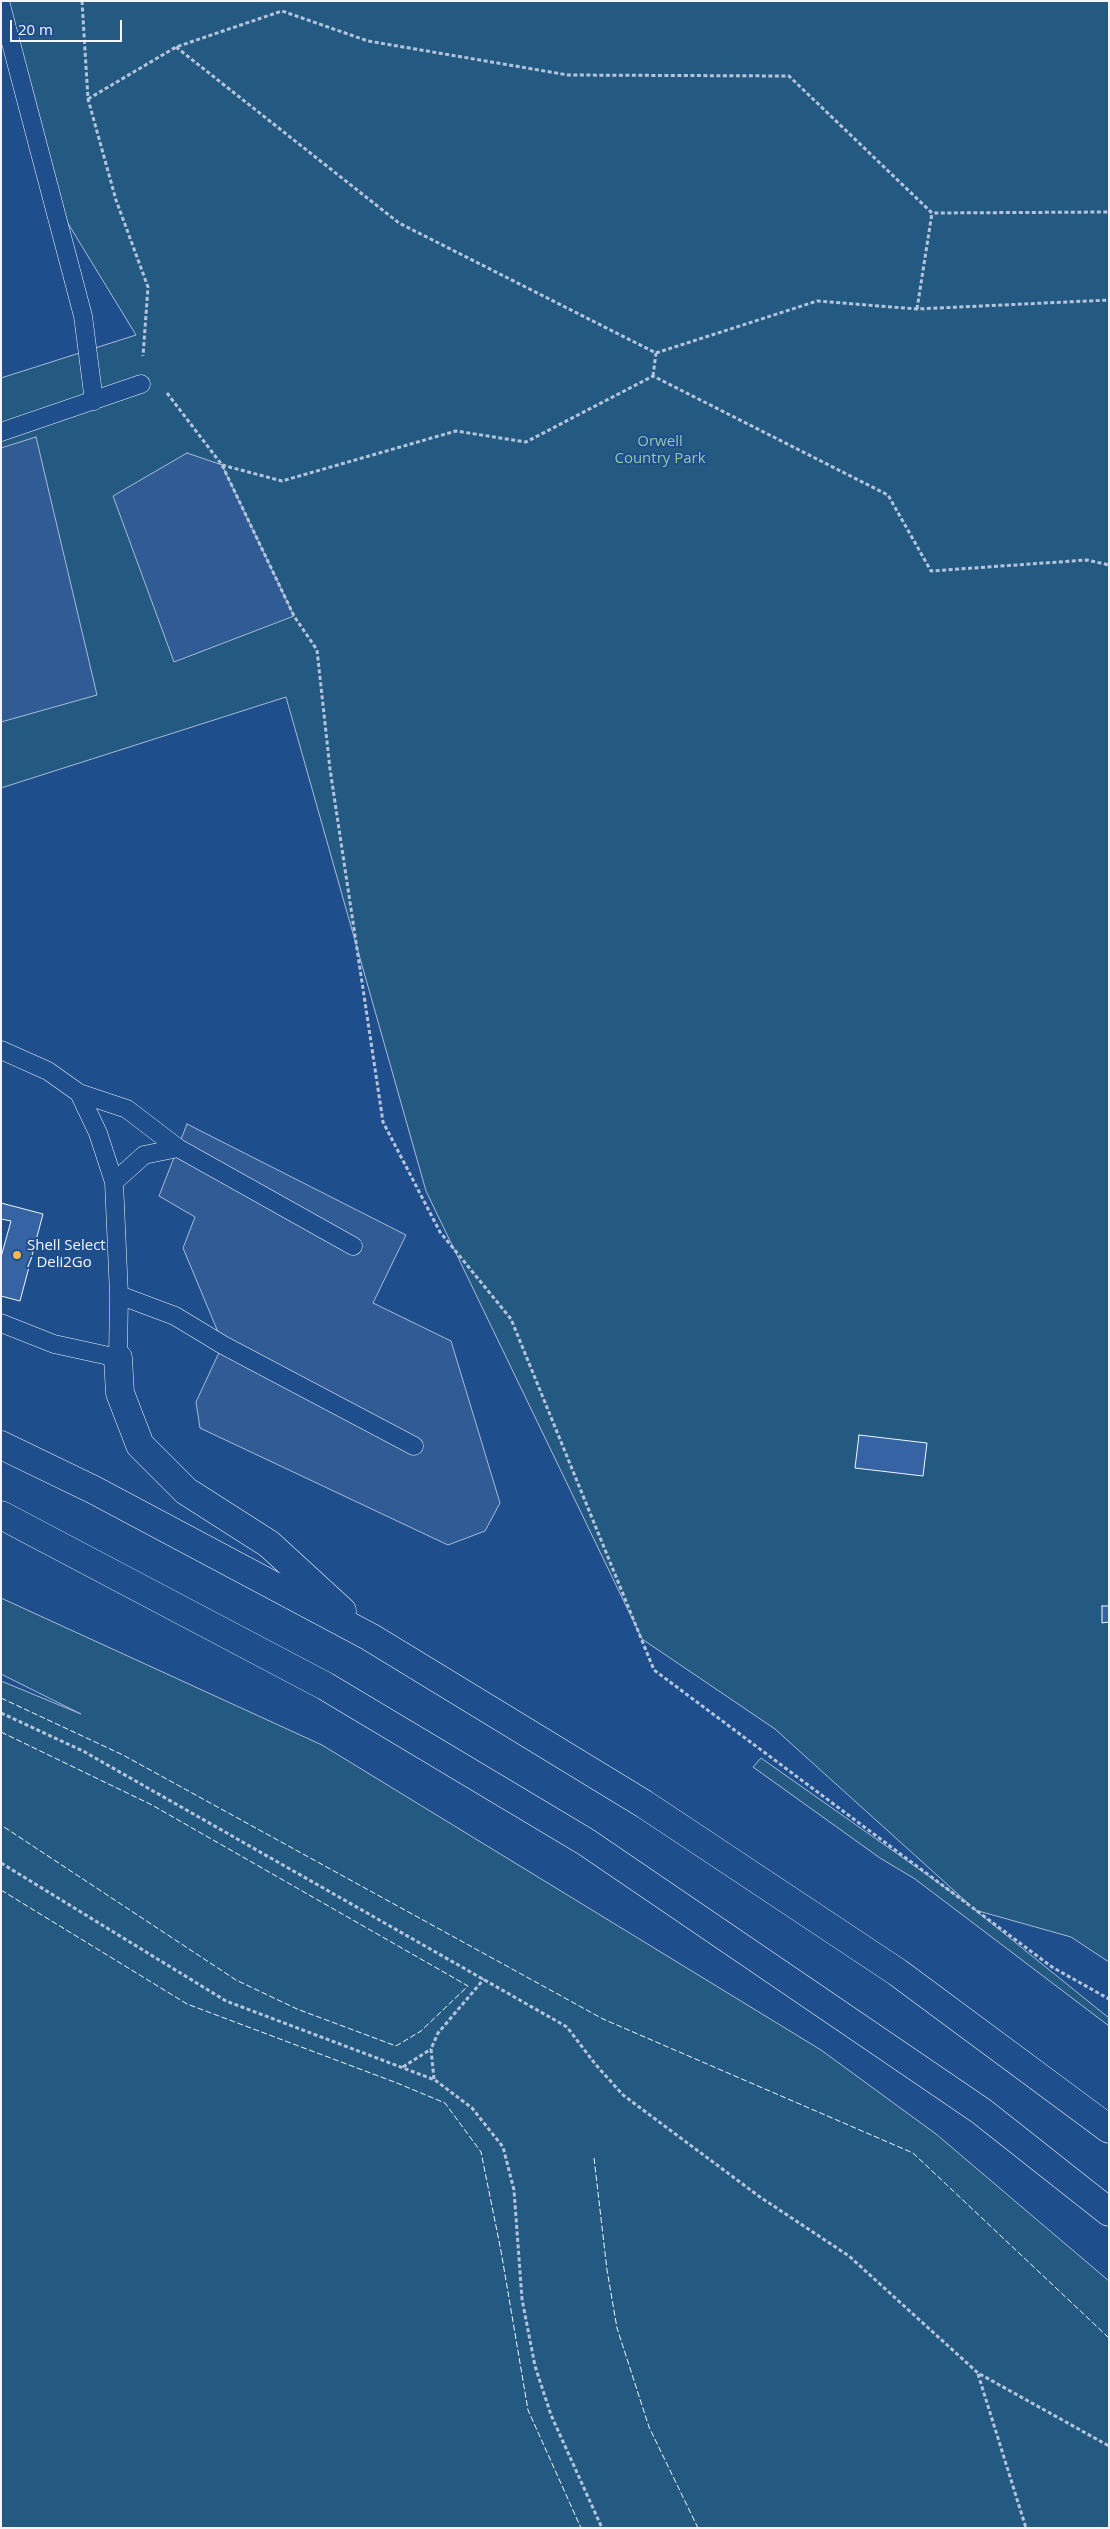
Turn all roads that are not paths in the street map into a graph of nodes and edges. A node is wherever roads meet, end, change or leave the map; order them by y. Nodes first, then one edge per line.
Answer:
1 (1, 5) edge
2 (141, 384) road end
3 (94, 400) junction
4 (1, 432) edge
5 (1, 1050) edge
6 (79, 1093) junction
7 (178, 1148) junction
8 (114, 1182) junction
9 (353, 1246) dead end
10 (119, 1295) junction
11 (1, 1323) edge
12 (118, 1358) junction
13 (1, 1445) edge
14 (414, 1446) dead end
15 (1, 1515) edge
16 (370, 1637) junction
17 (1109, 2129) edge
18 (1109, 2212) edge

1 - 3 lane
2 - 3 lane
3 - 4 lane
5 - 6 lane
6 - 7 lane
6 - 8 lane
7 - 8 lane
7 - 9 lane
8 - 10 lane
10 - 12 lane
10 - 14 lane
11 - 12 lane
12 - 16 highway
13 - 16 highway
15 - 18 highway
16 - 17 highway

